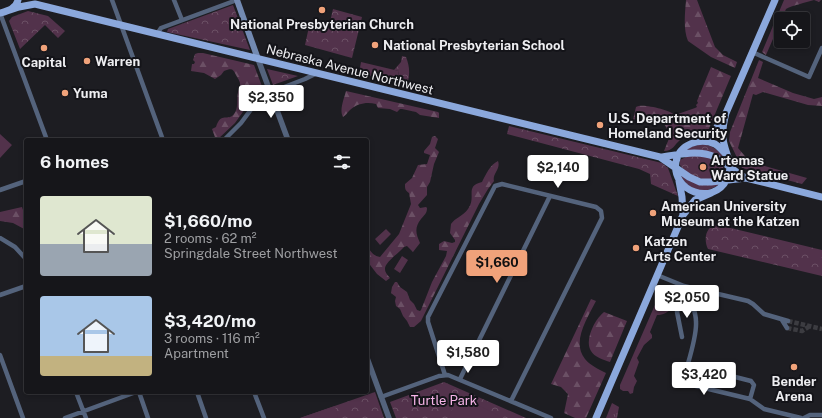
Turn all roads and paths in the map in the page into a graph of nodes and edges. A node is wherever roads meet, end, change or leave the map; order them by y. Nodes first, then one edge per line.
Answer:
1 (18, 0) edge
2 (112, 0) edge
3 (174, 0) edge
4 (237, 0) edge
5 (774, 0) edge
6 (32, 2) edge
7 (10, 10) junction
8 (0, 13) edge
9 (182, 20) junction
10 (121, 25) junction
11 (157, 34) junction
12 (822, 48) edge
13 (752, 52) junction
14 (258, 59) junction
15 (317, 73) junction
16 (270, 92) junction
17 (726, 113) junction
18 (46, 138) edge
19 (162, 138) edge
20 (226, 138) edge
21 (287, 138) edge
22 (696, 141) junction
23 (679, 155) junction
24 (660, 157) junction
25 (728, 157) junction
26 (730, 168) junction
27 (676, 171) junction
28 (746, 178) junction
29 (727, 180) junction
30 (24, 182) edge
31 (0, 190) edge
32 (711, 193) junction
33 (550, 196) junction
34 (822, 197) edge
35 (683, 214) junction
36 (0, 238) edge
37 (24, 257) edge
38 (657, 275) junction
39 (684, 286) junction
40 (24, 287) edge
41 (0, 295) edge
42 (689, 298) junction
43 (782, 320) junction
44 (788, 321) tunnel mouth
45 (787, 328) tunnel mouth
46 (682, 337) dead end
47 (0, 354) edge
48 (369, 364) edge
49 (688, 365) junction
50 (2, 368) edge
51 (445, 375) junction
52 (460, 379) junction
53 (77, 394) edge
54 (132, 394) edge
55 (139, 394) edge
56 (197, 394) edge
57 (255, 394) edge
58 (381, 397) junction
59 (750, 399) junction
60 (511, 401) junction
61 (83, 411) junction
62 (822, 415) edge
63 (23, 418) edge
64 (65, 418) edge
65 (86, 418) edge
66 (148, 418) edge
67 (206, 418) edge
68 (264, 418) edge
69 (389, 418) edge
70 (551, 418) edge
71 (596, 418) edge
72 (802, 418) edge

1 - 7 main road
2 - 10 street
3 - 9 street
4 - 9 street
4 - 14 main road
5 - 13 main road
6 - 7 main road, Nebraska Avenue Northwest
6 - 10 main road, Nebraska Avenue Northwest
7 - 8 main road, Nebraska Avenue Northwest
8 - 18 street
9 - 11 street
10 - 11 main road, Nebraska Avenue Northwest
10 - 19 street
11 - 14 main road, Nebraska Avenue Northwest
12 - 13 street
13 - 17 main road
14 - 15 main road, Nebraska Avenue Northwest
14 - 16 street
15 - 16 street
15 - 24 main road, Nebraska Avenue Northwest
16 - 20 street
16 - 21 street
17 - 22 main road
17 - 25 main road
22 - 23 main road
22 - 25 main road
23 - 24 main road, Nebraska Avenue Northwest
23 - 26 main road, Nebraska Avenue Northwest
23 - 27 main road
24 - 27 main road, Nebraska Avenue Northwest
25 - 26 main road
26 - 28 main road
26 - 29 main road
27 - 29 main road
27 - 32 main road
27 - 35 main road
28 - 29 main road
28 - 34 main road
29 - 32 main road
30 - 31 street
32 - 35 main road
33 - 51 street
33 - 52 street
33 - 60 street
35 - 38 main road
36 - 37 street
38 - 39 street
38 - 71 main road
39 - 42 street
39 - 43 street
40 - 41 street
42 - 46 street
42 - 49 street
43 - 44 street
43 - 45 street
47 - 50 street
48 - 58 street
49 - 59 street
49 - 59 street
50 - 63 street
51 - 52 street
51 - 58 street
52 - 60 street
53 - 61 street
54 - 61 street
55 - 66 street
56 - 67 street
57 - 68 street
58 - 69 street
59 - 72 street
60 - 70 street
61 - 64 street
61 - 65 street
62 - 72 street

